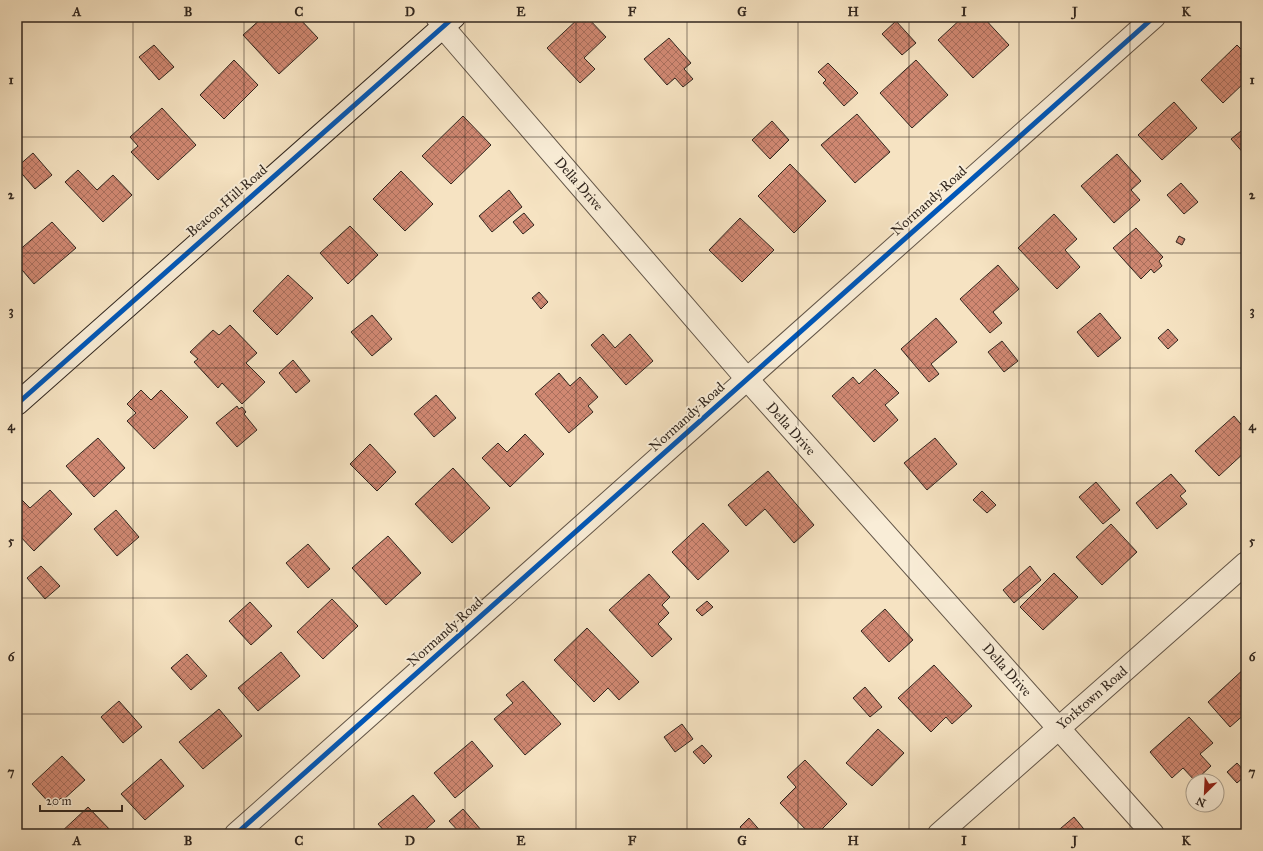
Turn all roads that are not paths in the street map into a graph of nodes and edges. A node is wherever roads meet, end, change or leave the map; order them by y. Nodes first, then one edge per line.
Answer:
1 (1154, 17) edge
2 (445, 20) edge
3 (747, 380) junction
4 (17, 404) edge
5 (1246, 563) edge
6 (1058, 728) junction
7 (236, 834) edge
8 (939, 834) edge
9 (1153, 834) edge

1 - 3 street, Normandy Road
2 - 3 street, Della Drive
2 - 4 street, Beacon Hill Road
3 - 6 street, Della Drive
3 - 7 street, Normandy Road
5 - 6 street, Yorktown Road
6 - 8 street, Yorktown Road
6 - 9 street, Della Drive

